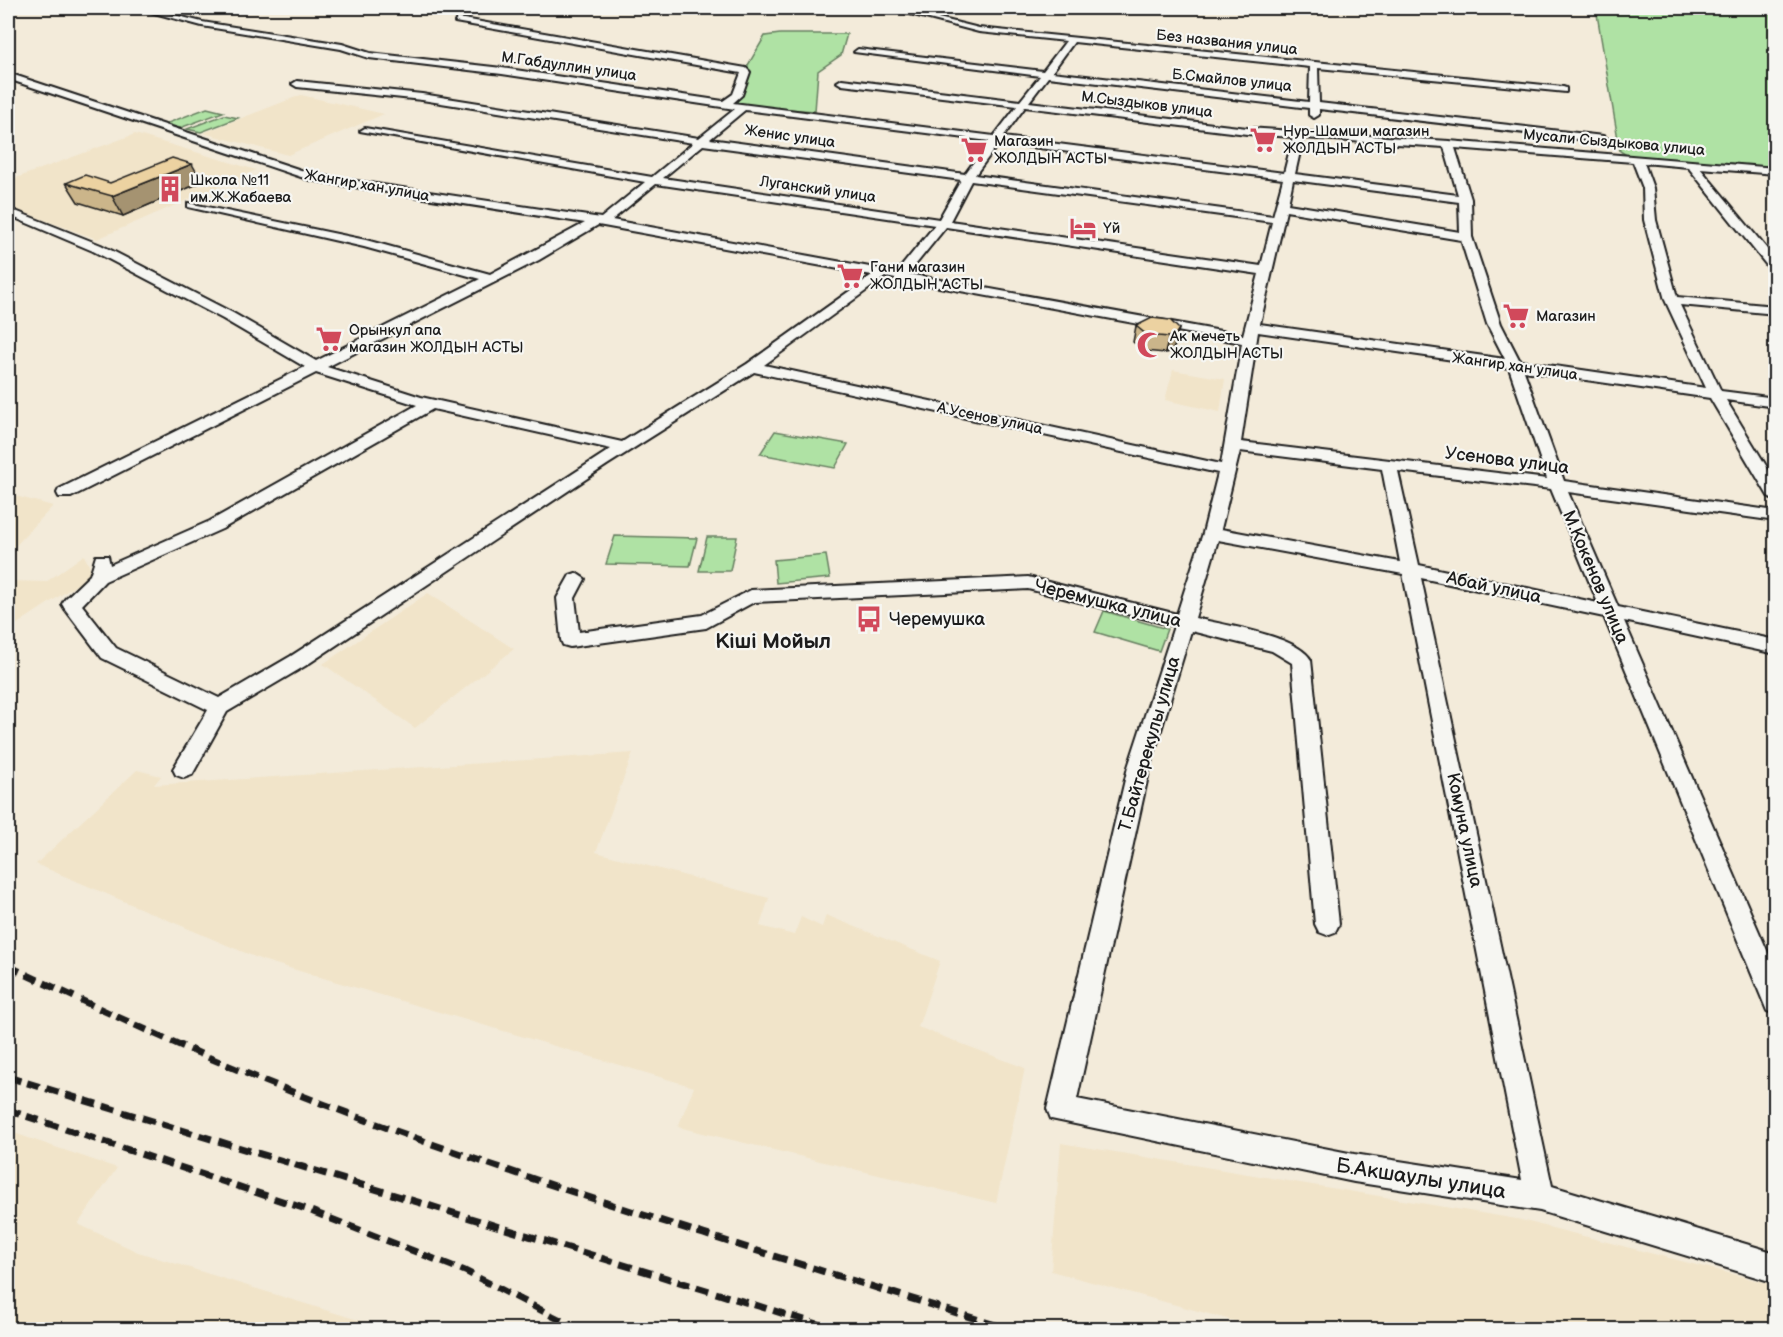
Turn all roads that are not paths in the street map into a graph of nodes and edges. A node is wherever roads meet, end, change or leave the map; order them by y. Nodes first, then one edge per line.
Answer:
1 (140, 8) edge
2 (891, 8) edge
3 (458, 20) dead end
4 (1072, 39) junction
5 (858, 52) dead end
6 (1314, 64) junction
7 (1046, 73) junction
8 (8, 76) edge
9 (842, 82) dead end
10 (297, 84) dead end
11 (1563, 90) dead end
12 (725, 104) junction
13 (1314, 104) junction
14 (1024, 105) junction
15 (743, 107) junction
16 (365, 131) dead end
17 (1307, 134) junction
18 (997, 138) junction
19 (1603, 139) dead end
20 (703, 140) junction
21 (1449, 144) junction
22 (1637, 159) junction
23 (1691, 164) junction
24 (1776, 171) edge
25 (1289, 176) junction
26 (967, 178) junction
27 (653, 180) junction
28 (1465, 199) junction
29 (192, 205) dead end
30 (8, 211) edge
31 (1281, 213) junction
32 (599, 222) junction
33 (943, 223) junction
34 (1466, 237) junction
35 (1776, 269) edge
36 (1267, 271) junction
37 (884, 272) junction
38 (901, 275) junction
39 (489, 278) junction
40 (1671, 300) junction
41 (1776, 310) edge
42 (1251, 334) junction
43 (1515, 366) junction
44 (753, 367) junction
45 (317, 368) junction
46 (1716, 395) junction
47 (432, 403) junction
48 (1776, 403) edge
49 (1233, 446) junction
50 (624, 447) junction
51 (1389, 465) junction
52 (1227, 470) junction
53 (1557, 485) junction
54 (64, 493) dead end
55 (1776, 496) edge
56 (1776, 516) edge
57 (1212, 533) junction
58 (1408, 569) junction
59 (576, 579) dead end
60 (1612, 612) junction
61 (1184, 622) junction
62 (1776, 647) edge
63 (220, 707) junction
64 (184, 769) dead end
65 (1326, 924) dead end
66 (1776, 1002) edge
67 (1061, 1109) joint
68 (1540, 1197) junction
69 (1776, 1268) edge

1 - 12 street, М.Габдуллин улица
2 - 4 street, Без названия улица
3 - 12 street
4 - 6 street, Без названия улица
4 - 7 street
5 - 7 street, Б.Смайлов улица
6 - 11 street, Без названия улица
6 - 13 street, Т.Байтерекулы улица
7 - 13 street, Б.Смайлов улица
7 - 14 street
8 - 32 street, Жангир хан улица
9 - 14 street, М.Сыздыков улица
10 - 20 street, Женис улица
12 - 15 street, М.Габдуллин улица
13 - 17 street, Т.Байтерекулы улица
13 - 19 street, Б.Смайлов улица
14 - 17 street, М.Сыздыков улица
14 - 18 street
15 - 18 street, М.Габдуллин улица
15 - 20 street
16 - 27 street, Луганский улица
17 - 21 street, М.Сыздыков улица
17 - 25 street, Т.Байтерекулы улица
18 - 25 street, М.Габдуллин улица
18 - 26 street
20 - 26 street, Женис улица
20 - 27 street
21 - 22 street, Мусали Сыздыкова улица
21 - 28 street, М.Кокенов улица
22 - 23 street, Мусали Сыздыкова улица
22 - 40 street
23 - 24 street, Мусали Сыздыкова улица
23 - 35 street
25 - 28 street, М.Габдуллин улица
25 - 31 street, Т.Байтерекулы улица
26 - 31 street, Женис улица
26 - 33 street
27 - 32 street
27 - 33 street, Луганский улица
28 - 34 street, М.Кокенов улица
29 - 39 street
30 - 45 street
31 - 34 street, Женис улица
31 - 36 street, Т.Байтерекулы улица
32 - 37 street, Жангир хан улица
32 - 39 street
33 - 36 street, Луганский улица
33 - 38 street
34 - 43 street, М.Кокенов улица
36 - 42 street, Т.Байтерекулы улица
37 - 38 street, Жангир хан улица
37 - 44 street
38 - 42 street, Жангир хан улица
39 - 45 street
40 - 41 street
40 - 46 street
42 - 43 street, Жангир хан улица
42 - 49 street, Т.Байтерекулы улица
43 - 46 street, Жангир хан улица
43 - 53 street, М.Кокенов улица
44 - 50 street
44 - 52 street, А.Усенов улица
45 - 47 street
45 - 54 street
46 - 48 street, Жангир хан улица
46 - 55 street
47 - 50 street
47 - 63 street
49 - 51 street, Усенова улица
49 - 52 street, Т.Байтерекулы улица
50 - 63 street
51 - 53 street, Усенова улица
51 - 58 street, Комуна улица
52 - 57 street, Т.Байтерекулы улица
53 - 56 street, Усенова улица
53 - 60 street, М.Кокенов улица
57 - 58 street, Абай улица
57 - 61 street, Т.Байтерекулы улица
58 - 60 street, Абай улица
58 - 68 street, Комуна улица
59 - 61 street, Черемушка улица
60 - 62 street, Абай улица
60 - 66 street, М.Кокенов улица
61 - 65 street, Черемушка улица
61 - 67 street, Т.Байтерекулы улица
63 - 64 street
67 - 68 street, Б.Акшаулы улица
68 - 69 street, Б.Акшаулы улица

